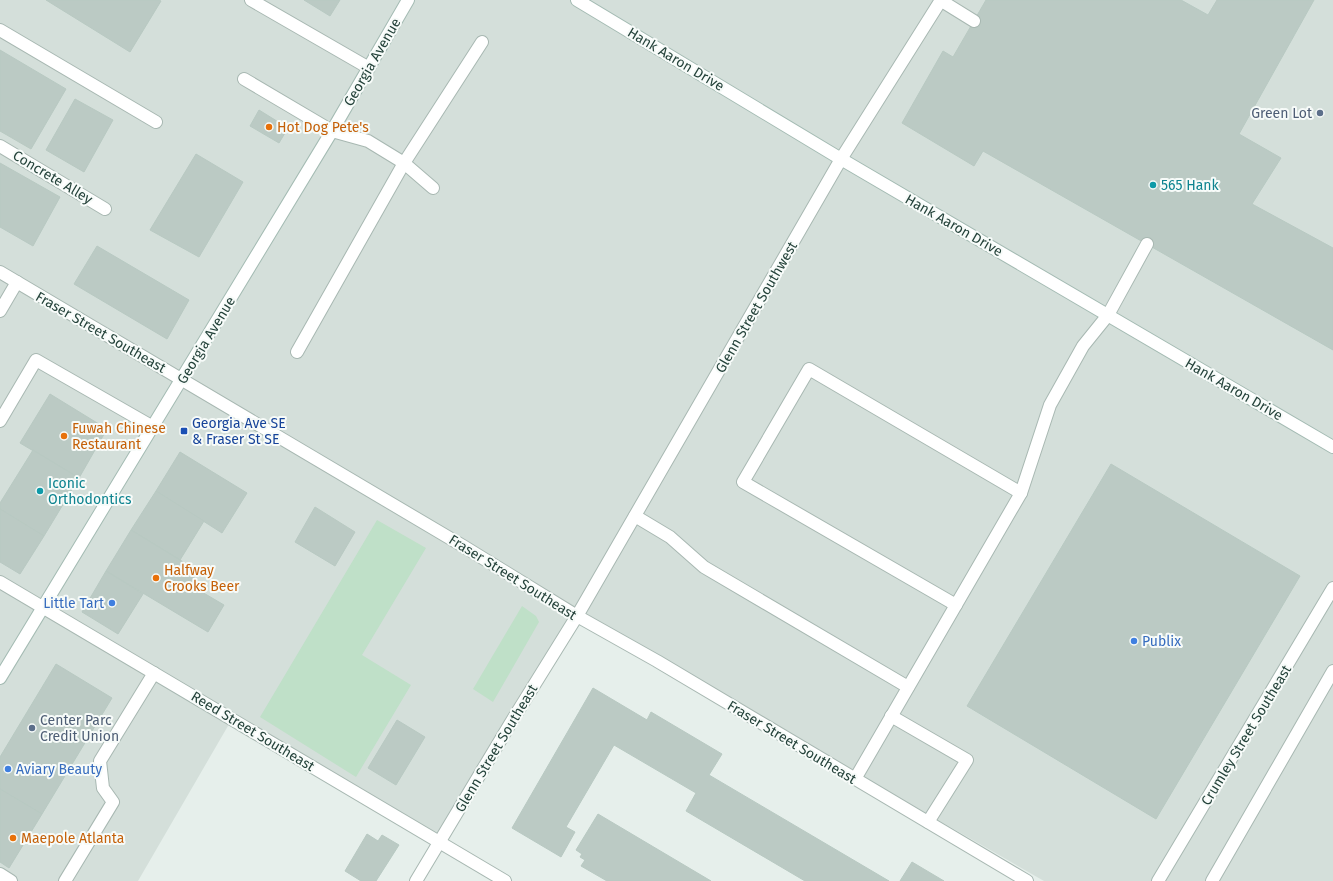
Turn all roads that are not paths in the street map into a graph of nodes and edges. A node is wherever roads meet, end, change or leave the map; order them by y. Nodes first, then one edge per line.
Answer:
1 (251, 0) edge
2 (408, 0) edge
3 (940, 0) edge
4 (582, 2) edge
5 (974, 21) dead end
6 (0, 30) edge
7 (482, 42) dead end
8 (369, 68) junction
9 (244, 79) dead end
10 (156, 122) dead end
11 (332, 131) junction
12 (0, 146) edge
13 (842, 159) junction
14 (404, 163) junction
15 (433, 188) dead end
16 (105, 208) dead end
17 (1147, 244) dead end
18 (0, 272) edge
19 (17, 282) junction
20 (0, 311) edge
21 (1108, 315) junction
22 (297, 352) dead end
23 (182, 379) junction
24 (0, 421) edge
25 (153, 427) junction
26 (1333, 448) edge
27 (1022, 493) junction
28 (635, 516) junction
29 (0, 582) edge
30 (1333, 588) edge
31 (956, 605) junction
32 (43, 607) junction
33 (576, 616) junction
34 (1333, 671) edge
35 (154, 673) junction
36 (0, 678) edge
37 (908, 687) junction
38 (891, 716) junction
39 (855, 779) junction
40 (928, 822) junction
41 (439, 842) junction
42 (0, 874) edge
43 (11, 881) edge
44 (65, 881) edge
45 (416, 881) edge
46 (505, 881) edge
47 (1027, 881) edge
48 (1158, 881) edge
49 (1212, 881) edge

1 - 8 street
2 - 8 street, Georgia Avenue
3 - 5 street
3 - 13 street, Glenn Street Southwest
4 - 13 street, Hank Aaron Drive
6 - 10 street
7 - 14 street
8 - 11 street, Georgia Avenue
9 - 11 street
11 - 14 street
11 - 23 street, Georgia Avenue
12 - 16 street, Concrete Alley
13 - 21 street, Hank Aaron Drive
13 - 28 street, Glenn Street Southwest
14 - 15 street
14 - 22 street
17 - 21 street
18 - 19 street, Fraser Street Southeast
19 - 20 street
19 - 23 street, Fraser Street Southeast
21 - 26 street, Hank Aaron Drive
21 - 27 street
23 - 25 street, Georgia Avenue
23 - 33 street, Fraser Street Southeast
24 - 25 street
25 - 32 street, Georgia Avenue
27 - 31 street
27 - 31 street
28 - 33 street, Glenn Street Southwest
28 - 37 street
29 - 32 street, Reed Street Southeast
30 - 48 street, Crumley Street Southeast
31 - 37 street
32 - 35 street, Reed Street Southeast
32 - 36 street, Georgia Avenue
33 - 39 street, Fraser Street Southeast
33 - 41 street, Glenn Street Southeast
34 - 49 street
35 - 41 street, Reed Street Southeast
35 - 44 street
37 - 38 street
38 - 39 street
38 - 40 street
39 - 40 street, Fraser Street Southeast
40 - 47 street, Fraser Street Southeast
41 - 45 street, Glenn Street Southeast
41 - 46 street, Reed Street Southeast
42 - 43 street

